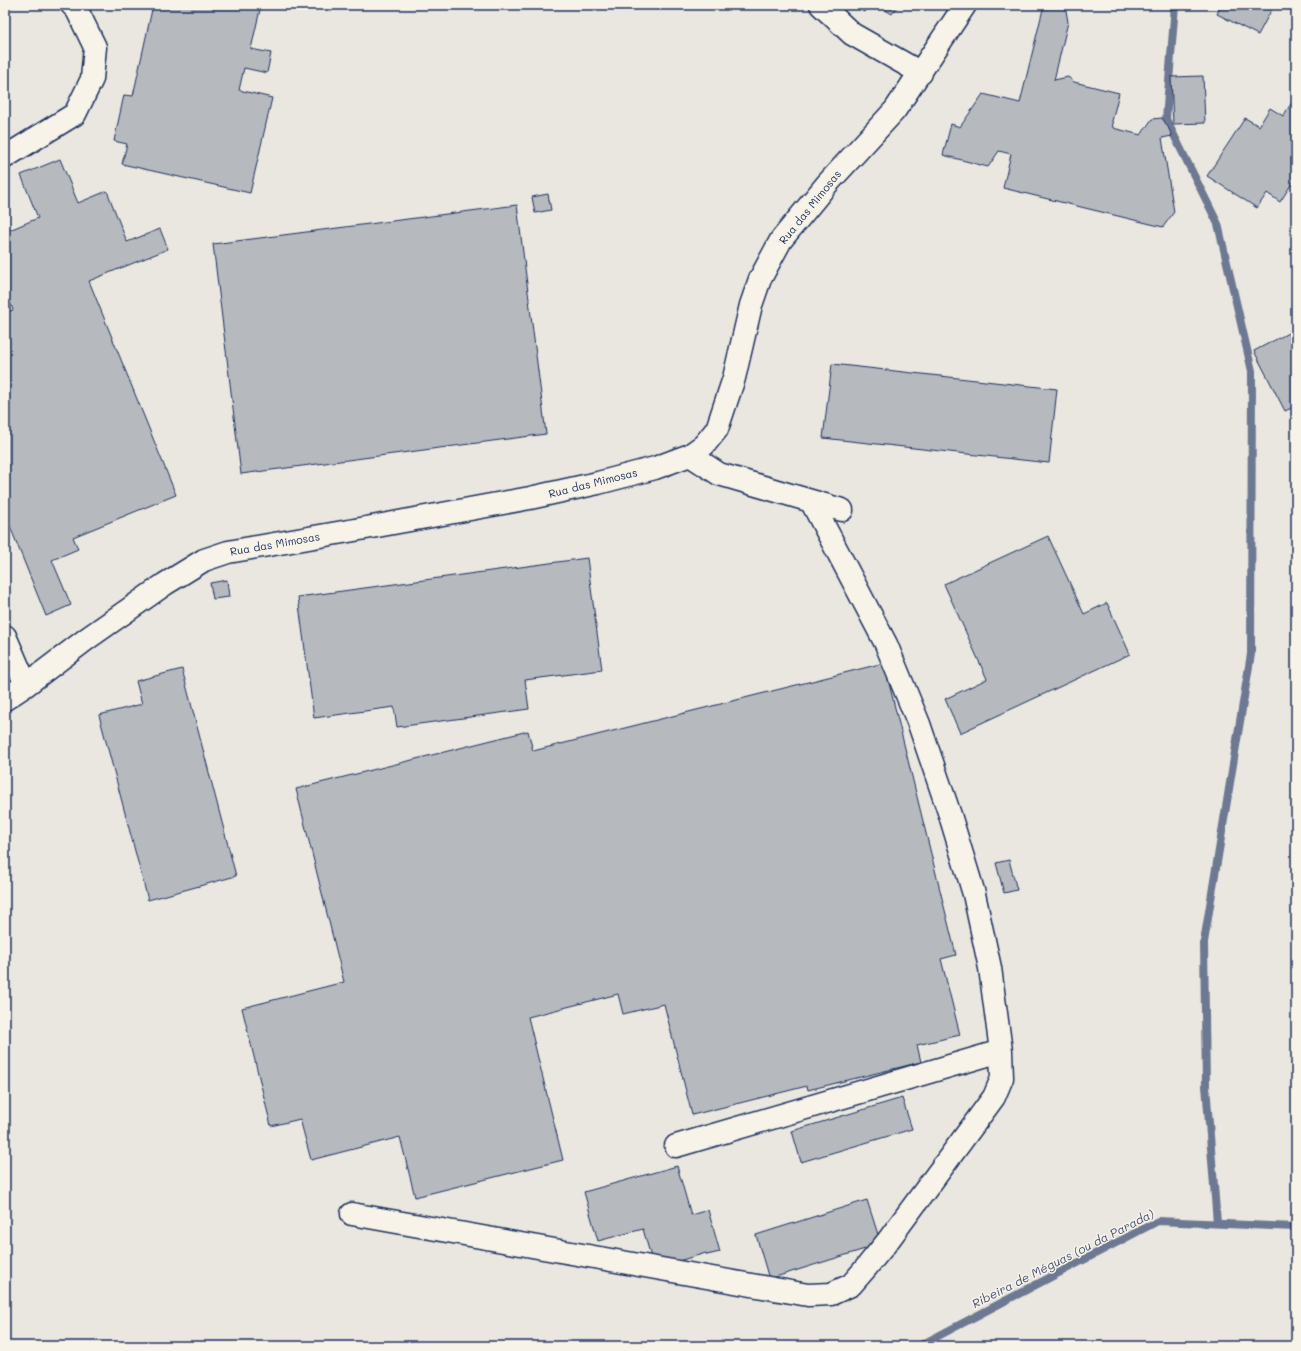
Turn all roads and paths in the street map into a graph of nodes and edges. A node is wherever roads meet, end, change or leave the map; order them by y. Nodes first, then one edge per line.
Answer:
1 (72, 5) edge
2 (821, 5) edge
3 (965, 5) edge
4 (1296, 13) edge
5 (1296, 42) edge
6 (921, 73) junction
7 (5, 158) edge
8 (690, 454) junction
9 (811, 501) junction
10 (842, 510) dead end
11 (5, 636) edge
12 (26, 685) junction
13 (5, 699) edge
14 (1001, 1051) junction
15 (676, 1146) dead end
16 (352, 1214) dead end

1 - 7 street
2 - 6 street
3 - 6 street, Rua das Mimosas
4 - 5 path
6 - 8 street, Rua das Mimosas
8 - 9 street
8 - 12 street, Rua das Mimosas
9 - 10 street
9 - 14 street
11 - 12 street
12 - 13 street, Rua das Mimosas
14 - 15 street
14 - 16 street

